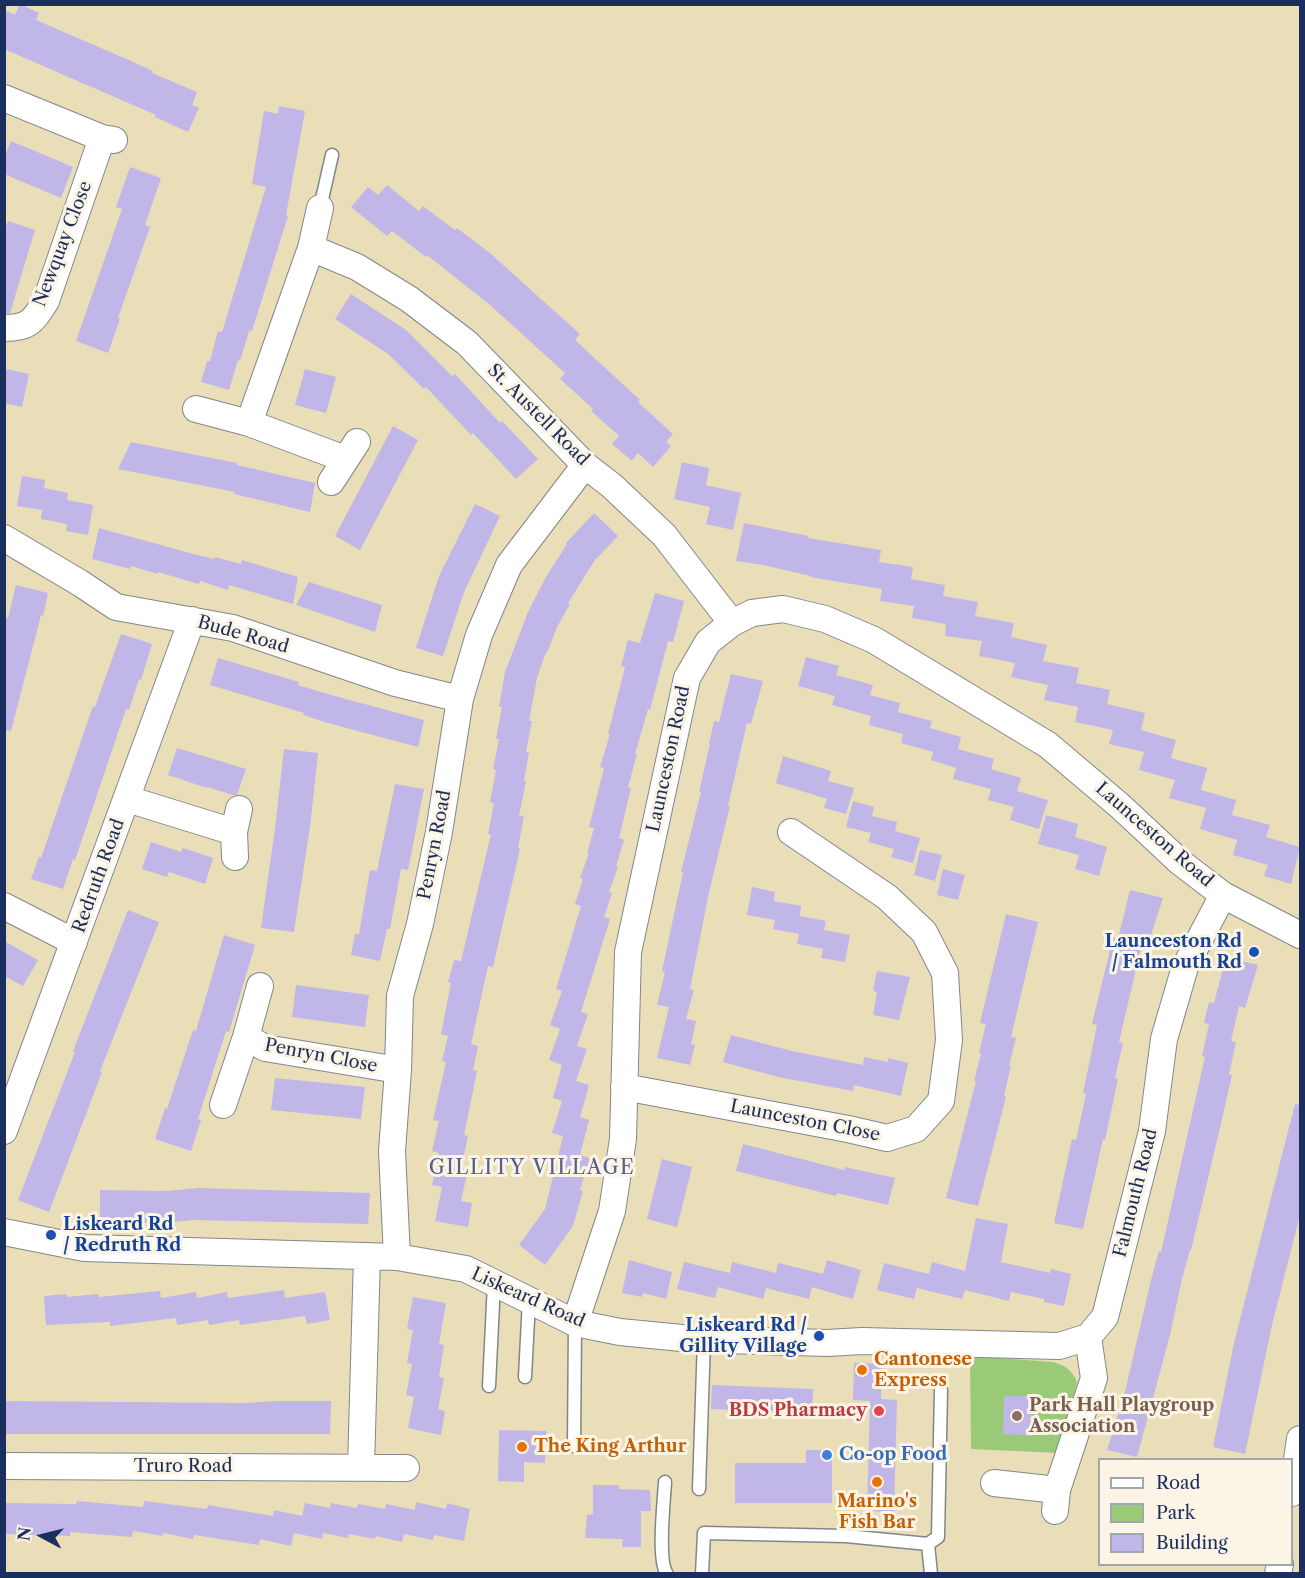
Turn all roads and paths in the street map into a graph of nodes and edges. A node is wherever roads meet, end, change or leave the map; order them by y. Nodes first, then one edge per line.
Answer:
1 (4, 98) edge
2 (332, 155) dead end
3 (320, 208) joint
4 (311, 248) junction
5 (4, 328) edge
6 (196, 409) dead end
7 (249, 423) junction
8 (585, 465) junction
9 (331, 483) dead end
10 (4, 538) edge
11 (192, 620) junction
12 (732, 623) junction
13 (460, 699) junction
14 (129, 794) junction
15 (798, 845) dead end
16 (236, 857) dead end
17 (1223, 895) junction
18 (4, 906) edge
19 (1300, 934) edge
20 (74, 942) junction
21 (260, 986) dead end
22 (246, 1037) junction
23 (398, 1070) junction
24 (624, 1087) junction
25 (223, 1105) dead end
26 (4, 1131) edge
27 (4, 1232) edge
28 (367, 1256) junction
29 (397, 1257) junction
30 (494, 1282) junction
31 (530, 1300) junction
32 (575, 1323) junction
33 (1088, 1337) junction
34 (704, 1339) junction
35 (525, 1377) dead end
36 (489, 1386) dead end
37 (941, 1390) dead end
38 (1300, 1439) edge
39 (574, 1446) dead end
40 (4, 1466) edge
41 (361, 1467) junction
42 (406, 1468) dead end
43 (665, 1482) dead end
44 (994, 1483) dead end
45 (1293, 1486) edge
46 (699, 1489) dead end
47 (928, 1544) junction
48 (667, 1574) edge
49 (702, 1574) edge
50 (931, 1574) edge

1 - 5 street, Newquay Close
2 - 3 lane
3 - 4 street
4 - 7 street
4 - 8 street, St. Austell Road
6 - 7 street
7 - 9 street
8 - 12 street, St. Austell Road
8 - 13 street, Penryn Road
10 - 11 street, Bude Road
11 - 13 street, Bude Road
11 - 14 street, Redruth Road
12 - 17 street, Launceston Road
12 - 24 street, Launceston Road
13 - 23 street, Penryn Road
14 - 16 street
14 - 20 street, Redruth Road
15 - 24 street, Launceston Close
17 - 19 street, Launceston Road
17 - 33 street, Falmouth Road
18 - 20 street
20 - 26 street, Redruth Road
21 - 22 street, Penryn Close
22 - 23 street, Penryn Close
22 - 25 street, Penryn Close
23 - 29 street, Penryn Road
24 - 32 street, Launceston Road
27 - 28 street, Liskeard Road
28 - 29 street, Liskeard Road
28 - 41 street
29 - 30 street, Liskeard Road
30 - 31 street, Liskeard Road
30 - 36 lane
31 - 32 street, Liskeard Road
31 - 35 lane
32 - 34 street, Liskeard Road
32 - 39 lane
33 - 34 street, Liskeard Road
33 - 44 street
34 - 46 lane
37 - 47 lane
38 - 45 street
40 - 41 street, Truro Road
41 - 42 street, Truro Road
43 - 48 lane
47 - 49 lane
47 - 50 lane

